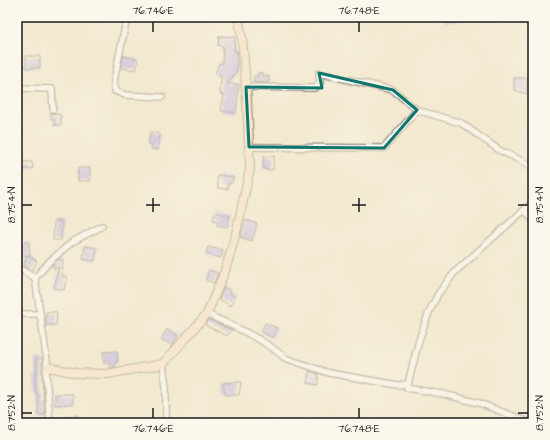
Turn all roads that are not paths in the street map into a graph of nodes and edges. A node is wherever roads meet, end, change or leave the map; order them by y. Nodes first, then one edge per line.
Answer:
1 (127, 17) edge
2 (238, 17) edge
3 (246, 87) junction
4 (17, 88) edge
5 (162, 97) dead end
6 (53, 109) dead end
7 (417, 110) junction
8 (249, 147) junction
9 (533, 169) edge
10 (533, 202) edge
11 (524, 210) junction
12 (533, 219) edge
13 (102, 226) dead end
14 (17, 267) edge
15 (35, 278) junction
16 (17, 314) edge
17 (40, 314) junction
18 (207, 314) junction
19 (163, 364) junction
20 (48, 367) junction
21 (408, 384) junction
22 (50, 423) edge
23 (166, 423) edge
24 (531, 423) edge

1 - 5 street
2 - 3 main road
3 - 7 street
3 - 8 main road
4 - 6 street
7 - 8 street
7 - 9 street
8 - 18 main road
10 - 11 street
11 - 12 street
11 - 21 street
13 - 15 street
14 - 15 street
15 - 17 street
16 - 17 street
17 - 20 street
18 - 19 main road
18 - 21 street
19 - 20 main road
19 - 23 street
20 - 22 street
21 - 24 street

